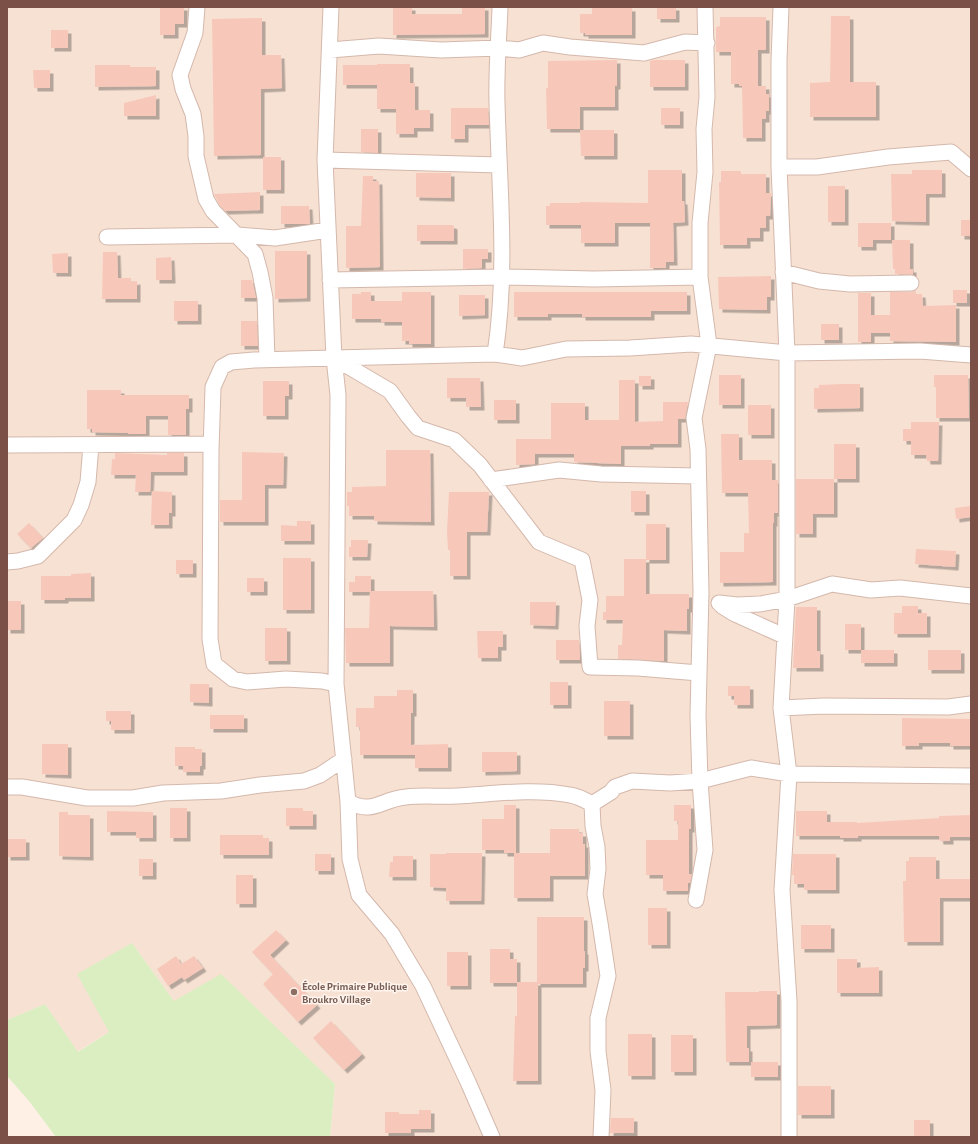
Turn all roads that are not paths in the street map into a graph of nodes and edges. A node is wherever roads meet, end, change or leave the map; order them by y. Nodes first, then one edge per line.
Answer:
1 (198, 7) edge
2 (331, 7) edge
3 (500, 7) edge
4 (706, 7) edge
5 (781, 7) edge
6 (707, 43) junction
7 (499, 48) junction
8 (330, 50) junction
9 (326, 160) junction
10 (499, 165) junction
11 (780, 167) junction
12 (971, 169) edge
13 (328, 230) junction
14 (238, 235) junction
15 (107, 237) dead end
16 (784, 272) junction
17 (503, 277) junction
18 (700, 277) junction
19 (330, 280) junction
20 (911, 283) dead end
21 (709, 345) junction
22 (787, 353) junction
23 (495, 354) junction
24 (971, 355) edge
25 (334, 358) junction
26 (267, 360) junction
27 (211, 444) junction
28 (7, 445) edge
29 (91, 445) junction
30 (698, 476) junction
31 (491, 480) junction
32 (7, 562) edge
33 (701, 592) junction
34 (971, 596) edge
35 (787, 599) junction
36 (719, 604) junction
37 (784, 636) junction
38 (699, 673) junction
39 (336, 684) junction
40 (971, 704) edge
41 (781, 708) junction
42 (344, 759) junction
43 (789, 774) junction
44 (971, 776) edge
45 (700, 781) junction
46 (7, 787) edge
47 (348, 802) junction
48 (592, 804) junction
49 (696, 900) dead end
50 (492, 1137) edge
51 (601, 1137) edge
52 (789, 1137) edge

1 - 14 street
2 - 8 street
3 - 7 street
4 - 6 street
5 - 11 street
6 - 7 street
6 - 18 street
7 - 8 street
7 - 10 street
8 - 9 street
9 - 10 street
9 - 13 street
10 - 17 street
11 - 12 street
11 - 16 street
13 - 14 street
13 - 19 street
14 - 15 street
14 - 26 street
16 - 20 street
16 - 22 street
17 - 18 street
17 - 19 street
17 - 23 street
18 - 21 street
19 - 25 street
21 - 22 street
21 - 23 street
21 - 30 street
22 - 24 street
22 - 35 street
23 - 25 street
25 - 26 street
25 - 31 street
25 - 39 street
26 - 27 street
27 - 29 street
27 - 39 street
28 - 29 street
29 - 32 street
30 - 31 street
30 - 33 street
31 - 38 street
33 - 36 street
33 - 38 street
34 - 35 street
35 - 36 street
35 - 37 street
36 - 37 street
37 - 41 street
38 - 45 street
39 - 42 street
40 - 41 street
41 - 43 street
42 - 46 street
42 - 47 street
43 - 44 street
43 - 45 street
43 - 52 street
45 - 48 street
45 - 49 street
47 - 48 street
47 - 50 street
48 - 51 street

